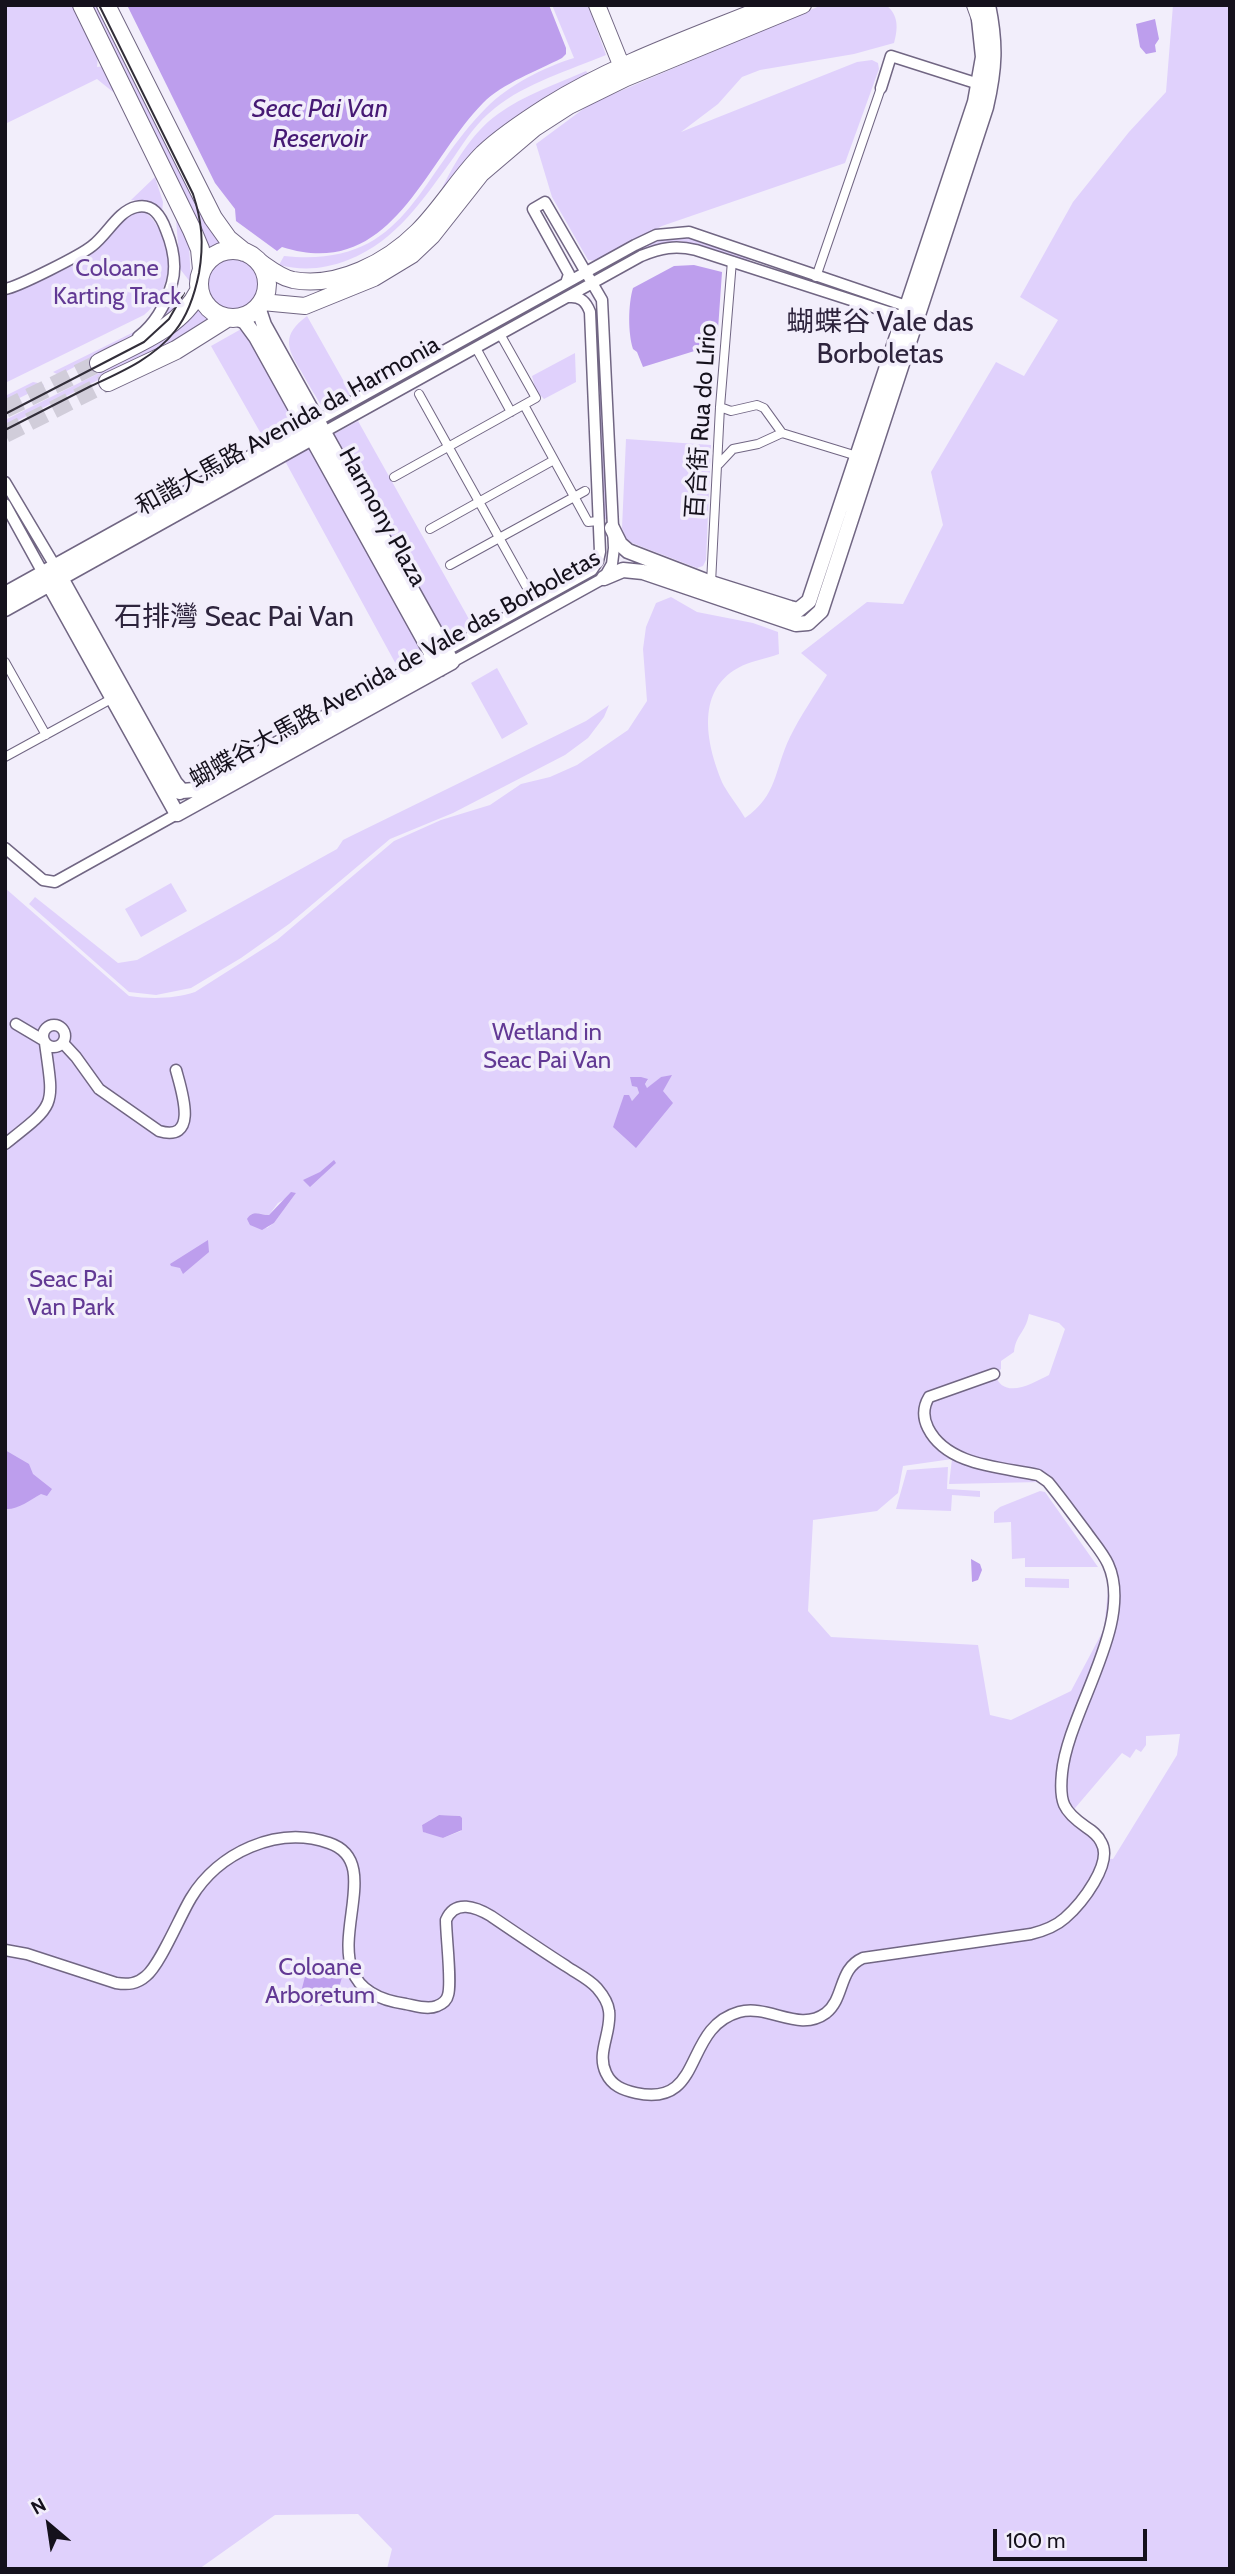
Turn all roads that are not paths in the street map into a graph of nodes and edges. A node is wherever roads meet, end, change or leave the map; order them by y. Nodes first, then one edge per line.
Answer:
1 (82, 5) edge
2 (106, 5) edge
3 (597, 5) edge
4 (771, 5) edge
5 (803, 5) edge
6 (980, 9) edge
7 (622, 67) junction
8 (985, 86) junction
9 (881, 88) joint
10 (250, 256) junction
11 (733, 261) junction
12 (202, 269) junction
13 (614, 271) junction
14 (584, 273) junction
15 (816, 277) junction
16 (566, 283) junction
17 (592, 283) junction
18 (5, 289) edge
19 (199, 291) junction
20 (563, 299) junction
21 (602, 300) junction
22 (260, 304) junction
23 (911, 313) junction
24 (232, 318) junction
25 (500, 334) junction
26 (476, 348) junction
27 (122, 350) junction
28 (99, 363) tunnel mouth
29 (108, 382) tunnel mouth
30 (419, 394) dead end
31 (523, 405) junction
32 (720, 407) junction
33 (511, 412) junction
34 (315, 430) junction
35 (782, 433) junction
36 (449, 446) junction
37 (857, 456) junction
38 (554, 460) junction
39 (719, 464) junction
40 (394, 477) dead end
41 (5, 482) edge
42 (585, 491) dead end
43 (574, 497) junction
44 (479, 502) junction
45 (5, 504) edge
46 (605, 525) junction
47 (430, 529) dead end
48 (499, 538) junction
49 (450, 565) dead end
50 (52, 575) junction
51 (604, 578) junction
52 (711, 583) junction
53 (526, 586) dead end
54 (5, 594) edge
55 (5, 609) edge
56 (443, 660) junction
57 (5, 662) edge
58 (113, 698) junction
59 (46, 735) junction
60 (5, 757) edge
61 (176, 784) junction
62 (183, 811) junction
63 (5, 848) edge
64 (16, 1024) dead end
65 (44, 1042) junction
66 (63, 1043) junction
67 (176, 1070) dead end
68 (5, 1144) edge
69 (994, 1374) dead end
70 (5, 1950) edge

1 - 12 main road
2 - 10 main road
3 - 7 main road
4 - 7 main road
5 - 22 main road
6 - 8 street, 蝴蝶谷大馬路 Avenida de Vale das Borboletas
7 - 10 main road
8 - 9 street
8 - 23 street, 蝴蝶谷大馬路 Avenida de Vale das Borboletas
9 - 15 street
10 - 12 main road
10 - 22 main road
11 - 13 street, 和諧大馬路 Avenida da Harmonia
11 - 23 street, 和諧大馬路 Avenida da Harmonia
11 - 32 street, 百合街 Rua do Lírio
12 - 19 main road
13 - 17 street, 和諧大馬路 Avenida da Harmonia
13 - 21 street
14 - 15 street, 和諧大馬路 Avenida da Harmonia
14 - 16 street, 和諧大馬路 Avenida da Harmonia
14 - 16 street
14 - 17 street
15 - 23 street, 和諧大馬路 Avenida da Harmonia
16 - 34 street, 和諧大馬路 Avenida da Harmonia
17 - 20 street, 和諧大馬路 Avenida da Harmonia
17 - 21 street
18 - 27 street
19 - 24 main road
19 - 27 main road
20 - 25 street, 和諧大馬路 Avenida da Harmonia
20 - 46 street
21 - 46 street
22 - 24 main road
22 - 34 street, Harmony Plaza
23 - 37 street, 蝴蝶谷大馬路 Avenida de Vale das Borboletas
23 - 51 street, 蝴蝶谷大馬路 Avenida de Vale das Borboletas
24 - 29 main road
24 - 34 street, Harmony Plaza
25 - 26 street, 和諧大馬路 Avenida da Harmonia
25 - 31 street
26 - 33 street
26 - 34 street, 和諧大馬路 Avenida da Harmonia
27 - 28 main road
30 - 36 street
31 - 33 street
31 - 38 street
32 - 35 street
32 - 39 street, 百合街 Rua do Lírio
33 - 36 street
34 - 50 street, 和諧大馬路 Avenida da Harmonia
34 - 56 street, Harmony Plaza
35 - 37 street
35 - 39 street
36 - 40 street
36 - 44 street
37 - 52 street, 蝴蝶谷大馬路 Avenida de Vale das Borboletas
38 - 43 street
38 - 44 street
39 - 52 street, 百合街 Rua do Lírio
41 - 50 street
42 - 43 street
43 - 46 street
43 - 48 street
44 - 47 street
44 - 48 street
45 - 50 street
46 - 51 street
46 - 52 street, 蝴蝶谷大馬路 Avenida de Vale das Borboletas
46 - 56 street, 蝴蝶谷大馬路 Avenida de Vale das Borboletas
48 - 49 street
48 - 53 street
50 - 54 street, 和諧大馬路 Avenida da Harmonia
50 - 55 street, 和諧大馬路 Avenida da Harmonia
50 - 58 street
50 - 61 street
51 - 56 street, 蝴蝶谷大馬路 Avenida de Vale das Borboletas
56 - 61 street, 蝴蝶谷大馬路 Avenida de Vale das Borboletas
56 - 62 street, 蝴蝶谷大馬路 Avenida de Vale das Borboletas
57 - 59 street
58 - 59 street
58 - 62 street
59 - 60 street
61 - 62 street
62 - 63 street, 蝴蝶谷大馬路 Avenida de Vale das Borboletas
64 - 65 street
65 - 66 street
65 - 66 street
65 - 68 street
66 - 67 street
69 - 70 street

